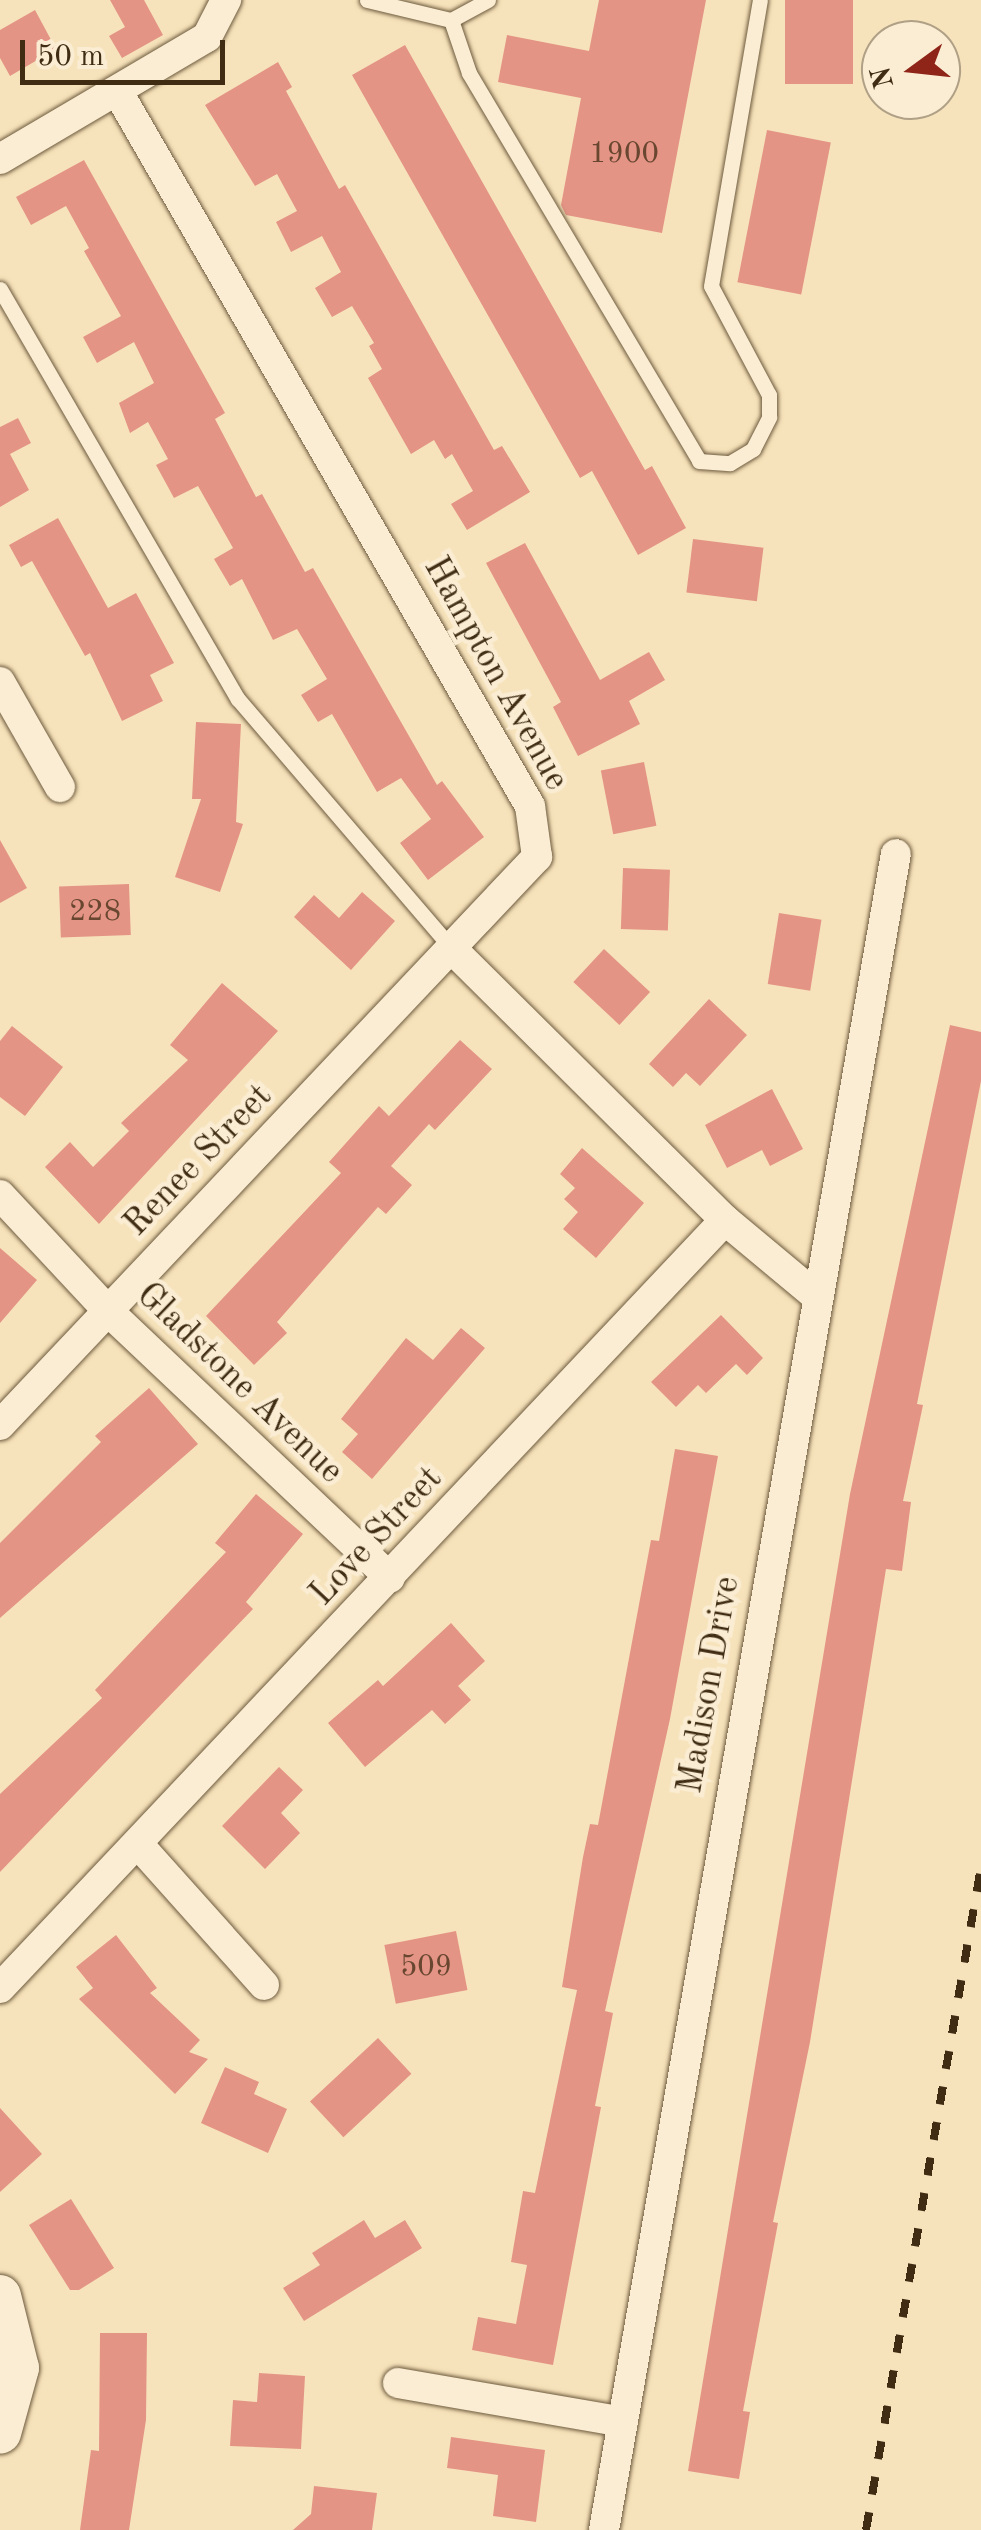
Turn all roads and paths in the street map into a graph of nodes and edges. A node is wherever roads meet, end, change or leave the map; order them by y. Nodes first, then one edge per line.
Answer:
1 (226, 0) edge
2 (367, 0) edge
3 (488, 0) edge
4 (760, 0) edge
5 (452, 20) junction
6 (118, 92) junction
7 (0, 159) edge
8 (0, 289) edge
9 (0, 682) edge
10 (60, 787) dead end
11 (896, 854) dead end
12 (453, 950) junction
13 (0, 1195) edge
14 (725, 1220) junction
15 (815, 1295) junction
16 (108, 1311) junction
17 (0, 1425) edge
18 (390, 1578) junction
19 (138, 1844) junction
20 (264, 1985) dead end
21 (0, 1988) edge
22 (0, 2296) edge
23 (398, 2382) dead end
24 (623, 2422) junction
25 (0, 2433) edge
26 (604, 2530) edge

1 - 6 street
2 - 5 lane
3 - 5 lane
4 - 5 lane
6 - 7 street
6 - 12 street, Hampton Avenue
8 - 12 lane
9 - 10 street
11 - 15 street, Madison Drive
12 - 14 street
12 - 16 street, Renee Street
13 - 16 street, Gladstone Avenue
14 - 15 street
14 - 18 street, Love Street
15 - 24 street, Madison Drive
16 - 17 street, Renee Street
16 - 18 street, Gladstone Avenue
18 - 19 street, Love Street
19 - 20 street
19 - 21 street, Love Street
22 - 25 street
23 - 24 street
24 - 26 street, Madison Drive

